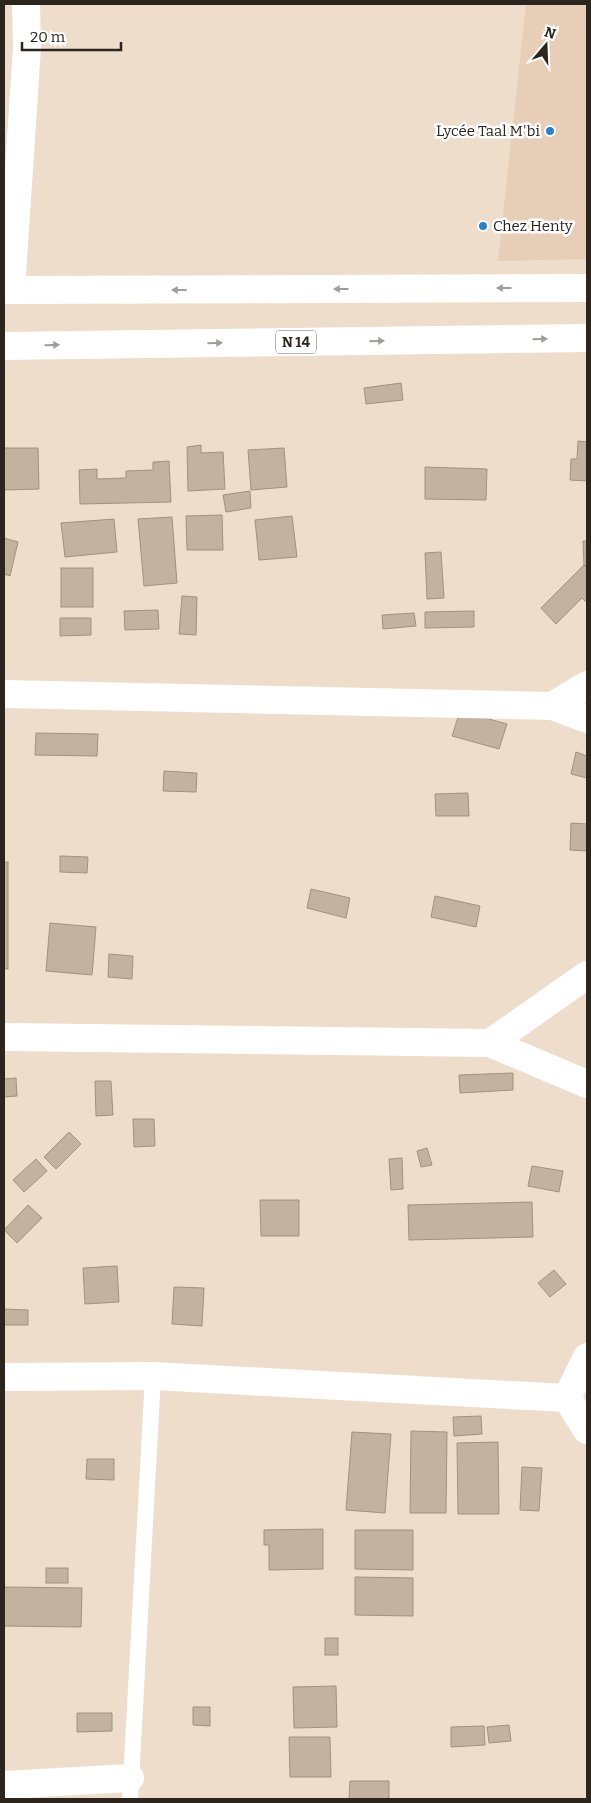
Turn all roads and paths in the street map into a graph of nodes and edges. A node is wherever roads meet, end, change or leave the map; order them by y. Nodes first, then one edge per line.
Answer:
1 (26, 4) edge
2 (587, 288) edge
3 (8, 290) edge
4 (587, 338) edge
5 (4, 346) edge
6 (587, 685) edge
7 (4, 694) edge
8 (552, 706) junction
9 (587, 720) edge
10 (587, 975) edge
11 (4, 1037) edge
12 (490, 1043) junction
13 (587, 1084) edge
14 (587, 1357) edge
15 (153, 1376) junction
16 (4, 1377) edge
17 (567, 1398) junction
18 (587, 1430) edge
19 (4, 1785) edge
20 (130, 1789) edge

1 - 3 street
2 -> 3 street
5 -> 4 street, N 14
6 - 8 street
7 - 8 street
8 - 9 street
10 - 12 street
11 - 12 street
12 - 13 street
14 - 17 street
15 - 16 street
15 - 17 street
15 - 20 lane
17 - 18 street
19 - 20 street

